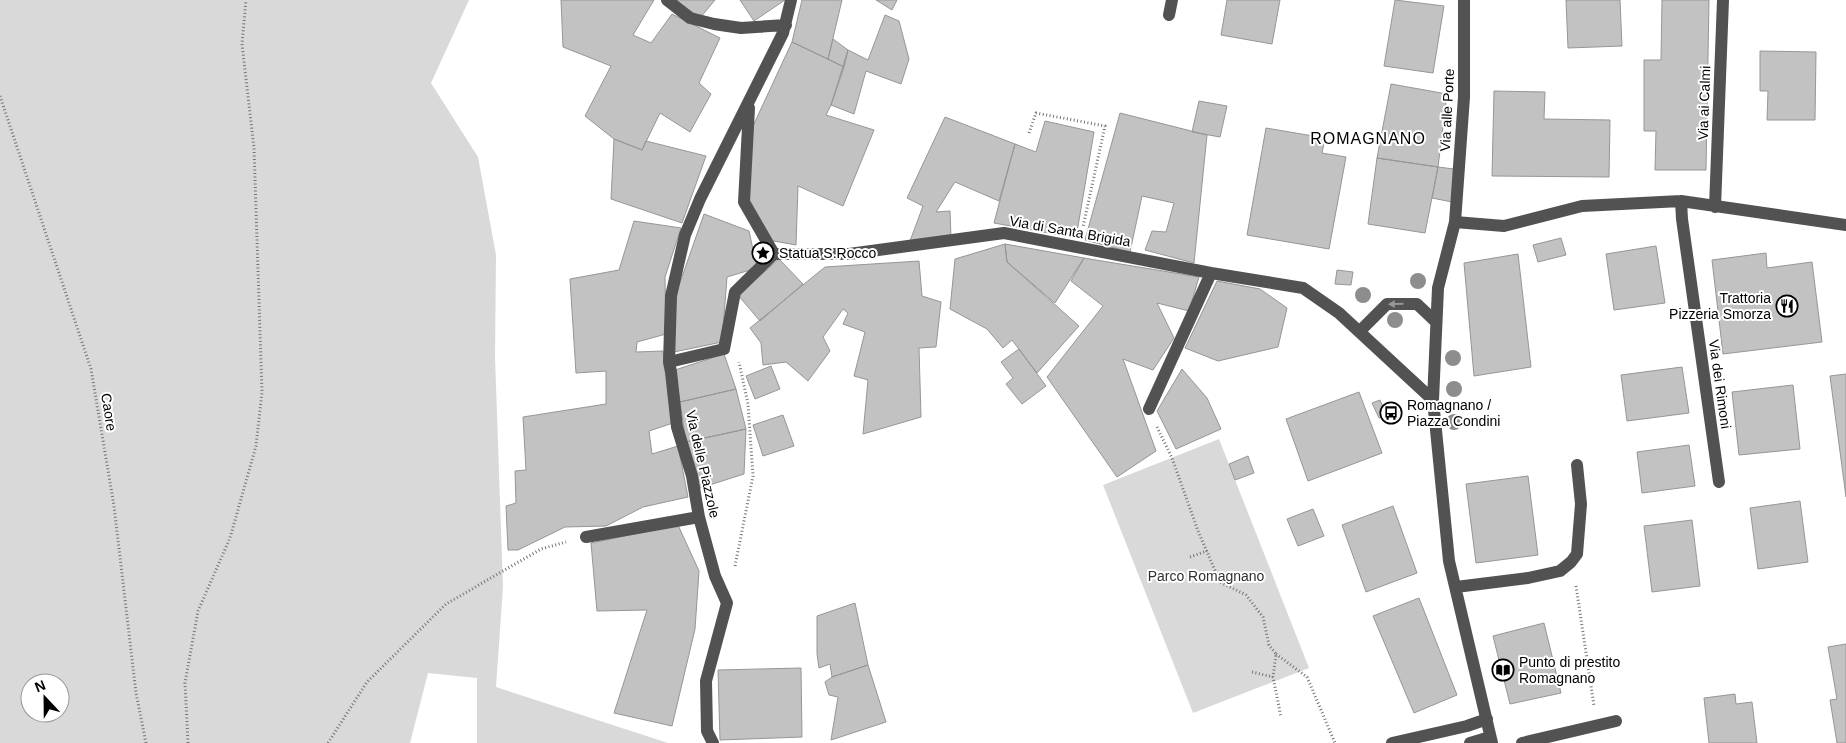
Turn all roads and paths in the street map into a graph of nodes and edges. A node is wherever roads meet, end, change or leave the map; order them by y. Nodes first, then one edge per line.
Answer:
1 (246, 0) edge
2 (667, 0) edge
3 (791, 0) edge
4 (1172, 0) edge
5 (1464, 0) edge
6 (1723, 0) edge
7 (1169, 15) dead end
8 (786, 25) junction
9 (0, 96) edge
10 (749, 104) junction
11 (1029, 133) dead end
12 (1681, 201) junction
13 (1715, 207) junction
14 (1455, 222) junction
15 (1846, 225) edge
16 (1078, 246) junction
17 (774, 254) junction
18 (1211, 273) junction
19 (1436, 322) junction
20 (728, 329) junction
21 (1360, 331) junction
22 (669, 362) junction
23 (1433, 400) junction
24 (1149, 409) joint
25 (1578, 465) dead end
26 (1719, 482) dead end
27 (699, 517) junction
28 (586, 537) joint
29 (1207, 551) junction
30 (1190, 557) dead end
31 (1575, 582) dead end
32 (1456, 587) junction
33 (727, 603) junction
34 (1276, 654) junction
35 (1252, 672) dead end
36 (1273, 677) junction
37 (1594, 709) dead end
38 (1281, 717) dead end
39 (1487, 719) junction
40 (1616, 721) dead end
41 (1491, 740) edge
42 (146, 743) edge
43 (188, 743) edge
44 (328, 743) edge
45 (712, 743) edge
46 (1335, 743) edge
47 (1392, 743) edge
48 (1470, 743) edge
49 (1522, 743) edge

1 - 43 path
2 - 8 street
3 - 8 street, Via delle Piazzole
4 - 7 street
5 - 14 street, Via alle Porte
6 - 13 street, Via ai Calmi
8 - 10 street, Via delle Piazzole
9 - 42 path, Caore
10 - 17 street
10 - 22 street, Via delle Piazzole
11 - 16 path
12 - 13 street
12 - 14 street
12 - 26 street, Via dei Rimoni
13 - 15 street
14 - 19 street, Via alle Porte
16 - 17 street, Via di Santa Brigida
16 - 18 street, Via di Santa Brigida
17 - 20 street
18 - 21 street, Via di Santa Brigida
18 - 24 street
19 -> 21 street
19 - 23 street, Via alle Porte
20 - 22 street
20 - 33 path
21 - 23 street, Via di Santa Brigida
22 - 27 street, Via delle Piazzole
23 - 32 street, Via alle Porte
24 - 29 path
25 - 32 street
27 - 28 street
27 - 33 street, Via delle Piazzole
28 - 44 path
29 - 30 path
29 - 34 path
31 - 37 path
32 - 39 street, Via alle Porte
33 - 45 street
34 - 36 path
34 - 46 path
35 - 36 path
36 - 38 path
39 - 41 street, Via alle Porte
39 - 47 street
40 - 49 street
41 - 48 street

